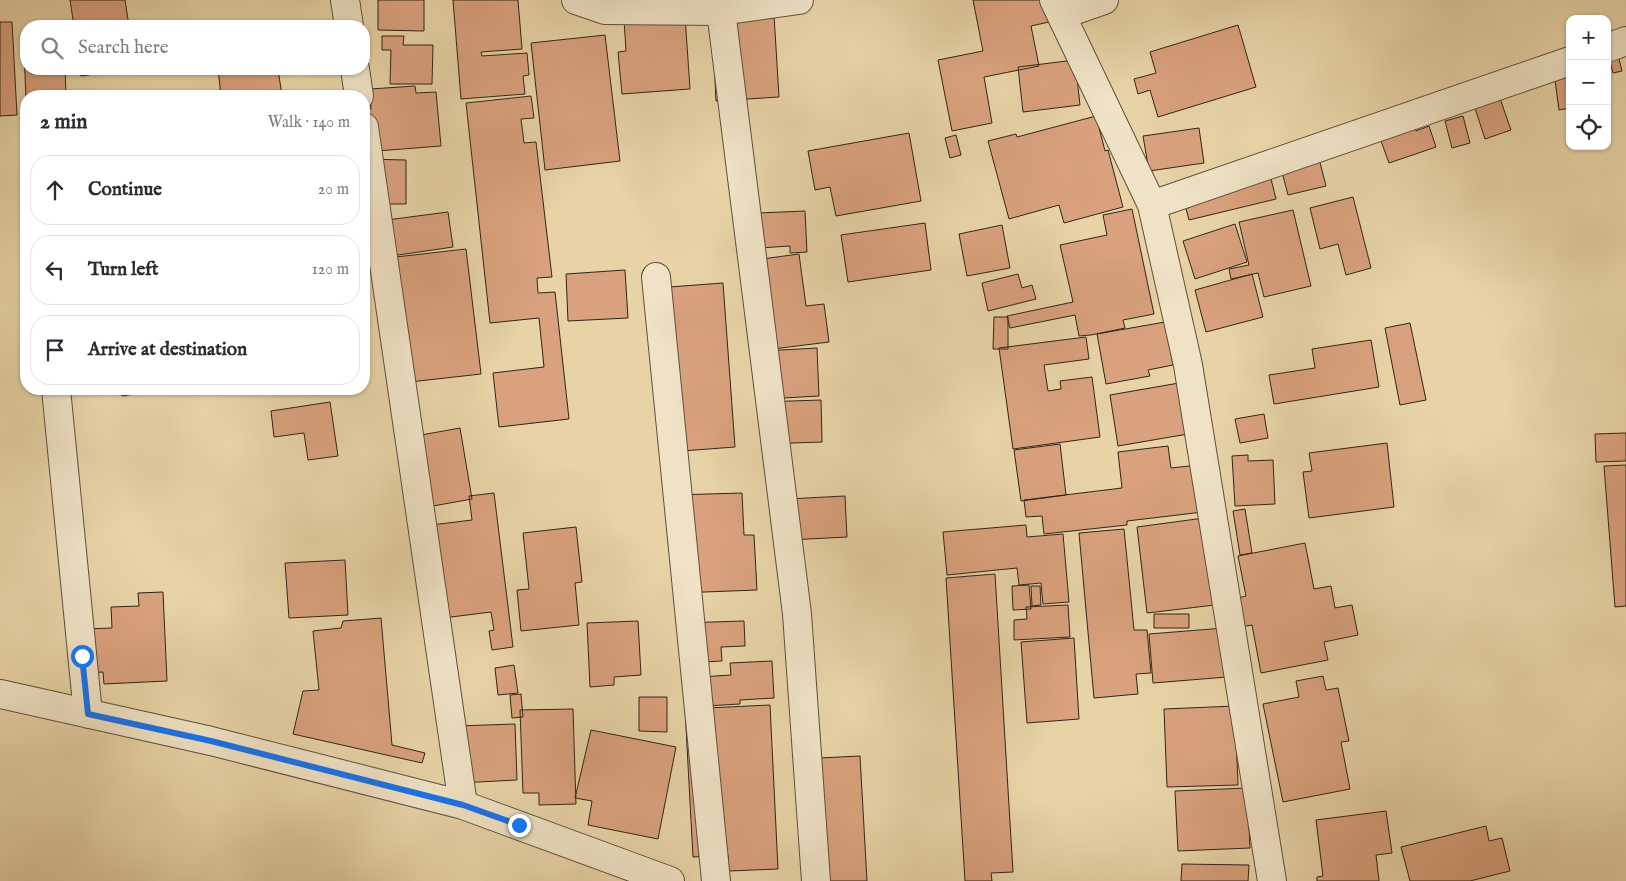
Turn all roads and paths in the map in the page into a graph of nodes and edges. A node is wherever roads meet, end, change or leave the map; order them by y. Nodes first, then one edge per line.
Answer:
1 (345, 0) edge
2 (576, 0) edge
3 (799, 0) edge
4 (1104, 0) edge
5 (1057, 8) edge
6 (721, 11) junction
7 (348, 20) edge
8 (1626, 41) edge
9 (1611, 47) edge
10 (1566, 61) edge
11 (356, 75) edge
12 (358, 90) edge
13 (370, 168) edge
14 (1152, 205) junction
15 (656, 277) dead end
16 (57, 395) edge
17 (0, 694) edge
18 (88, 714) junction
19 (463, 805) junction
20 (670, 881) edge
21 (716, 881) edge
22 (816, 881) edge
23 (1272, 881) edge

1 - 7 street
2 - 6 street
3 - 6 street
4 - 5 street
5 - 14 street
6 - 22 street
8 - 9 street
10 - 14 street
11 - 12 street
13 - 19 street
14 - 23 street
15 - 21 street
16 - 18 street
17 - 18 street
18 - 19 street
19 - 20 street

